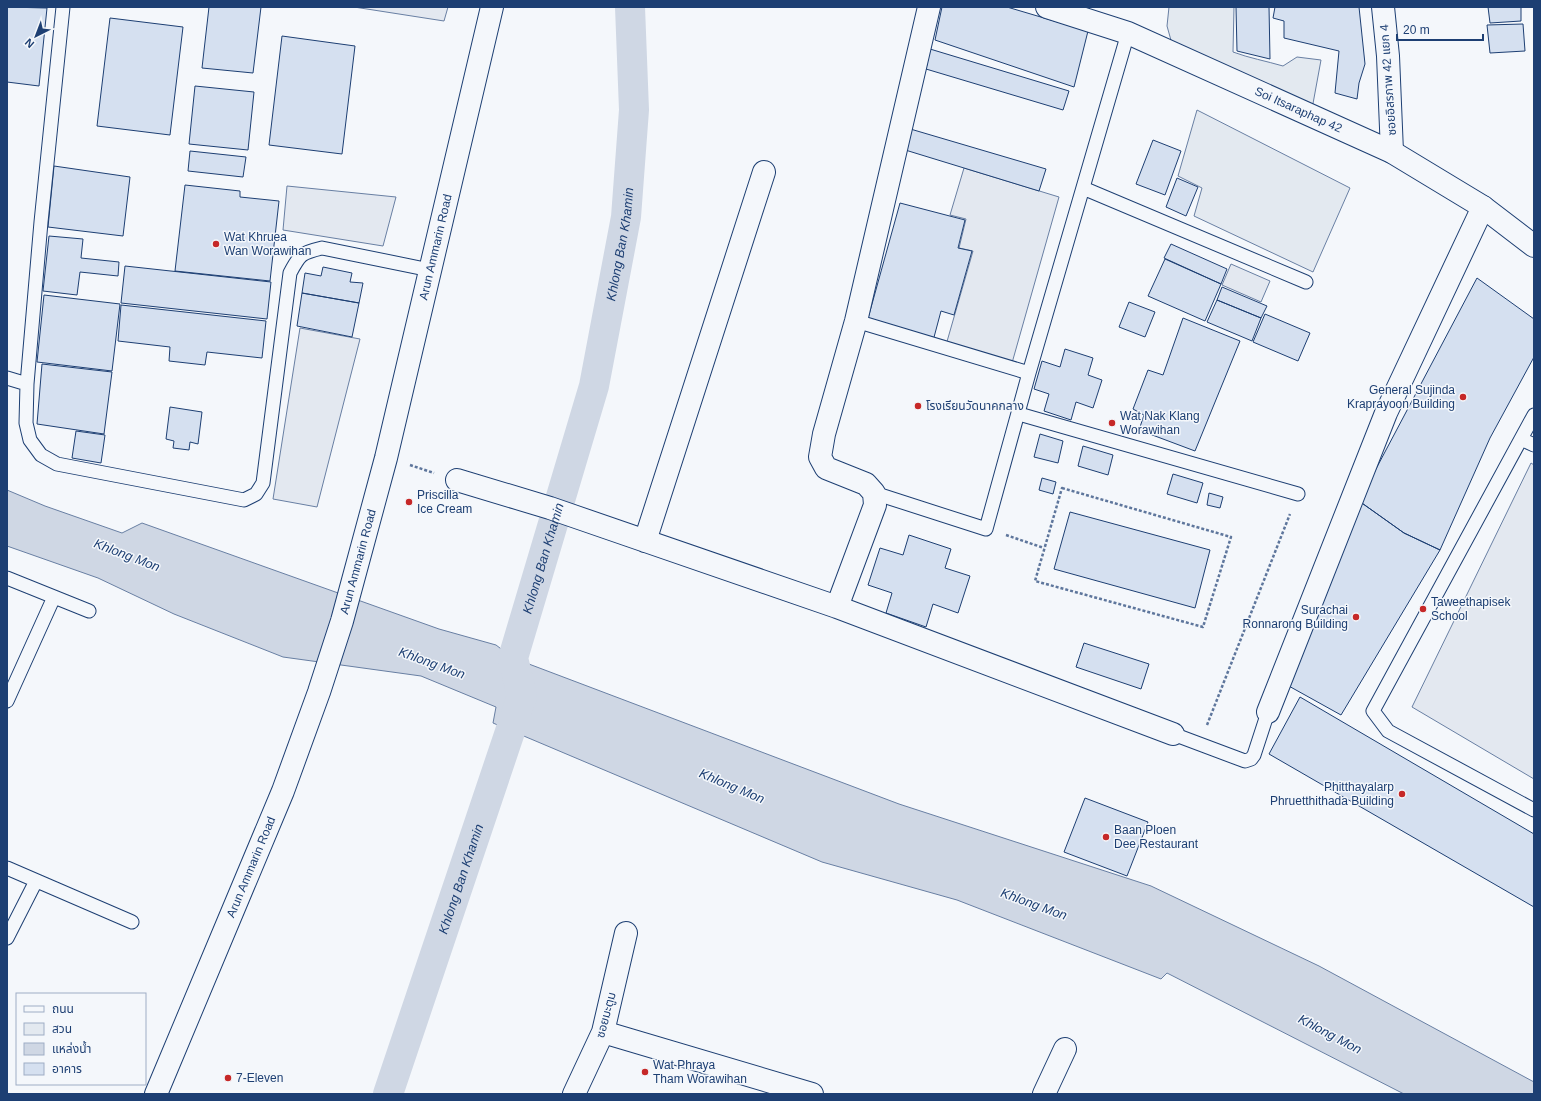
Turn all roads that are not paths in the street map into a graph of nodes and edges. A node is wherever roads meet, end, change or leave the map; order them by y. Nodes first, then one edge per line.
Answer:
1 (63, 7) edge
2 (492, 7) edge
3 (929, 7) edge
4 (1047, 7) edge
5 (1383, 7) edge
6 (1128, 33) junction
7 (1392, 152) junction
8 (764, 172) dead end
9 (1083, 188) junction
10 (1483, 207) junction
11 (1534, 246) edge
12 (430, 270) junction
13 (1306, 282) dead end
14 (856, 321) junction
15 (1029, 374) junction
16 (7, 378) edge
17 (26, 384) junction
18 (1019, 414) junction
19 (1534, 415) edge
20 (1521, 438) junction
21 (1534, 445) edge
22 (457, 480) road end
23 (874, 493) junction
24 (1298, 494) road end
25 (645, 541) junction
26 (7, 578) edge
27 (54, 597) junction
28 (837, 607) junction
29 (89, 611) dead end
30 (7, 701) edge
31 (1268, 712) joint
32 (1173, 734) joint
33 (1534, 810) edge
34 (7, 868) edge
35 (36, 881) junction
36 (132, 922) dead end
37 (626, 933) dead end
38 (7, 938) edge
39 (603, 1032) junction
40 (1065, 1049) dead end
41 (156, 1094) edge
42 (574, 1094) edge
43 (812, 1094) edge
44 (1044, 1094) edge

1 - 17 lane
2 - 12 street, Arun Ammarin Road
3 - 14 street
4 - 6 street, Soi Itsaraphap 42
5 - 7 street, ซอยอิสรภาพ 42 แยก 4
6 - 7 street, Soi Itsaraphap 42
6 - 9 lane
7 - 10 street, Soi Itsaraphap 42
8 - 25 street
9 - 13 lane
9 - 15 lane
10 - 11 street, Soi Itsaraphap 42
10 - 31 street
12 - 17 lane
12 - 41 street, Arun Ammarin Road
14 - 15 lane
14 - 23 street
15 - 18 lane
16 - 17 lane
18 - 23 lane
18 - 24 lane
19 - 20 lane
20 - 21 lane
20 - 33 lane
22 - 25 street
23 - 28 street
25 - 28 street
26 - 27 lane
27 - 29 lane
27 - 30 lane
28 - 32 street
31 - 32 lane
34 - 35 lane
35 - 36 lane
35 - 38 lane
37 - 39 street, ซอยมะตูม
39 - 42 street, ซอยมะตูม
39 - 43 street
40 - 44 street

